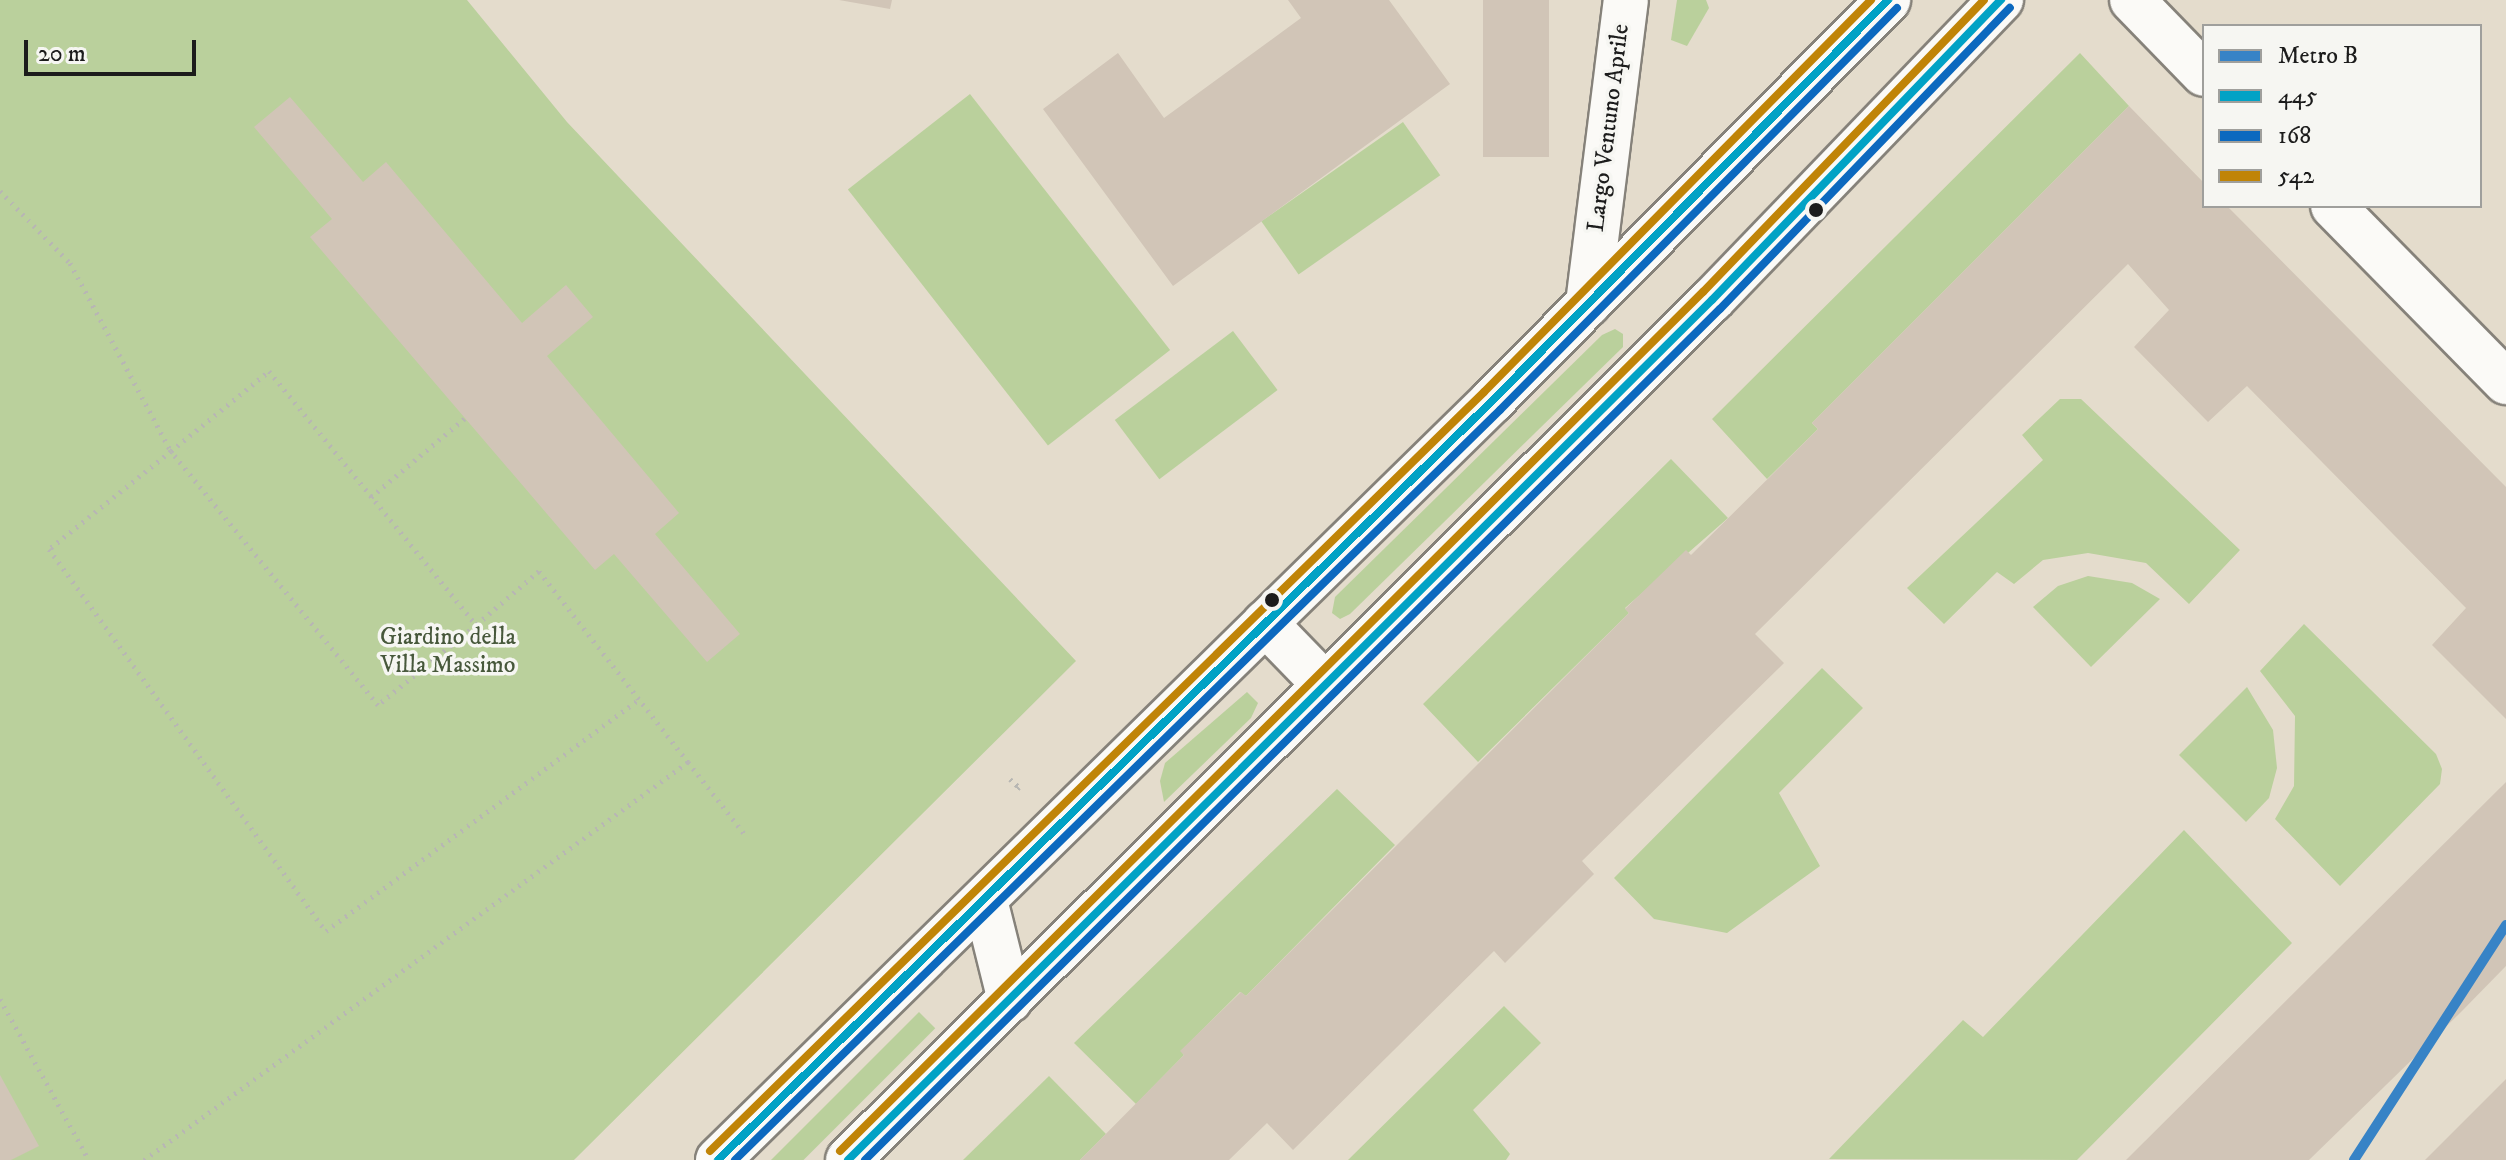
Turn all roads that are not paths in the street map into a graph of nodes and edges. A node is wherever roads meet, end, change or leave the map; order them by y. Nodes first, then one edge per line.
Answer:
1 (1626, 0) edge
2 (1888, 0) edge
3 (2001, 0) edge
4 (2132, 0) edge
5 (2202, 72) edge
6 (2335, 208) edge
7 (1588, 304) junction
8 (2506, 382) edge
9 (1265, 623) junction
10 (1325, 685) junction
11 (985, 900) junction
12 (1010, 1000) junction
13 (718, 1160) edge
14 (848, 1160) edge

1 - 7 street, Largo Ventuno Aprile
2 - 7 street
3 - 10 street
4 - 5 street
6 - 8 street
7 - 9 street
9 - 10 street
9 - 11 street
10 - 12 street
11 - 12 street
11 - 13 street
12 - 14 street

